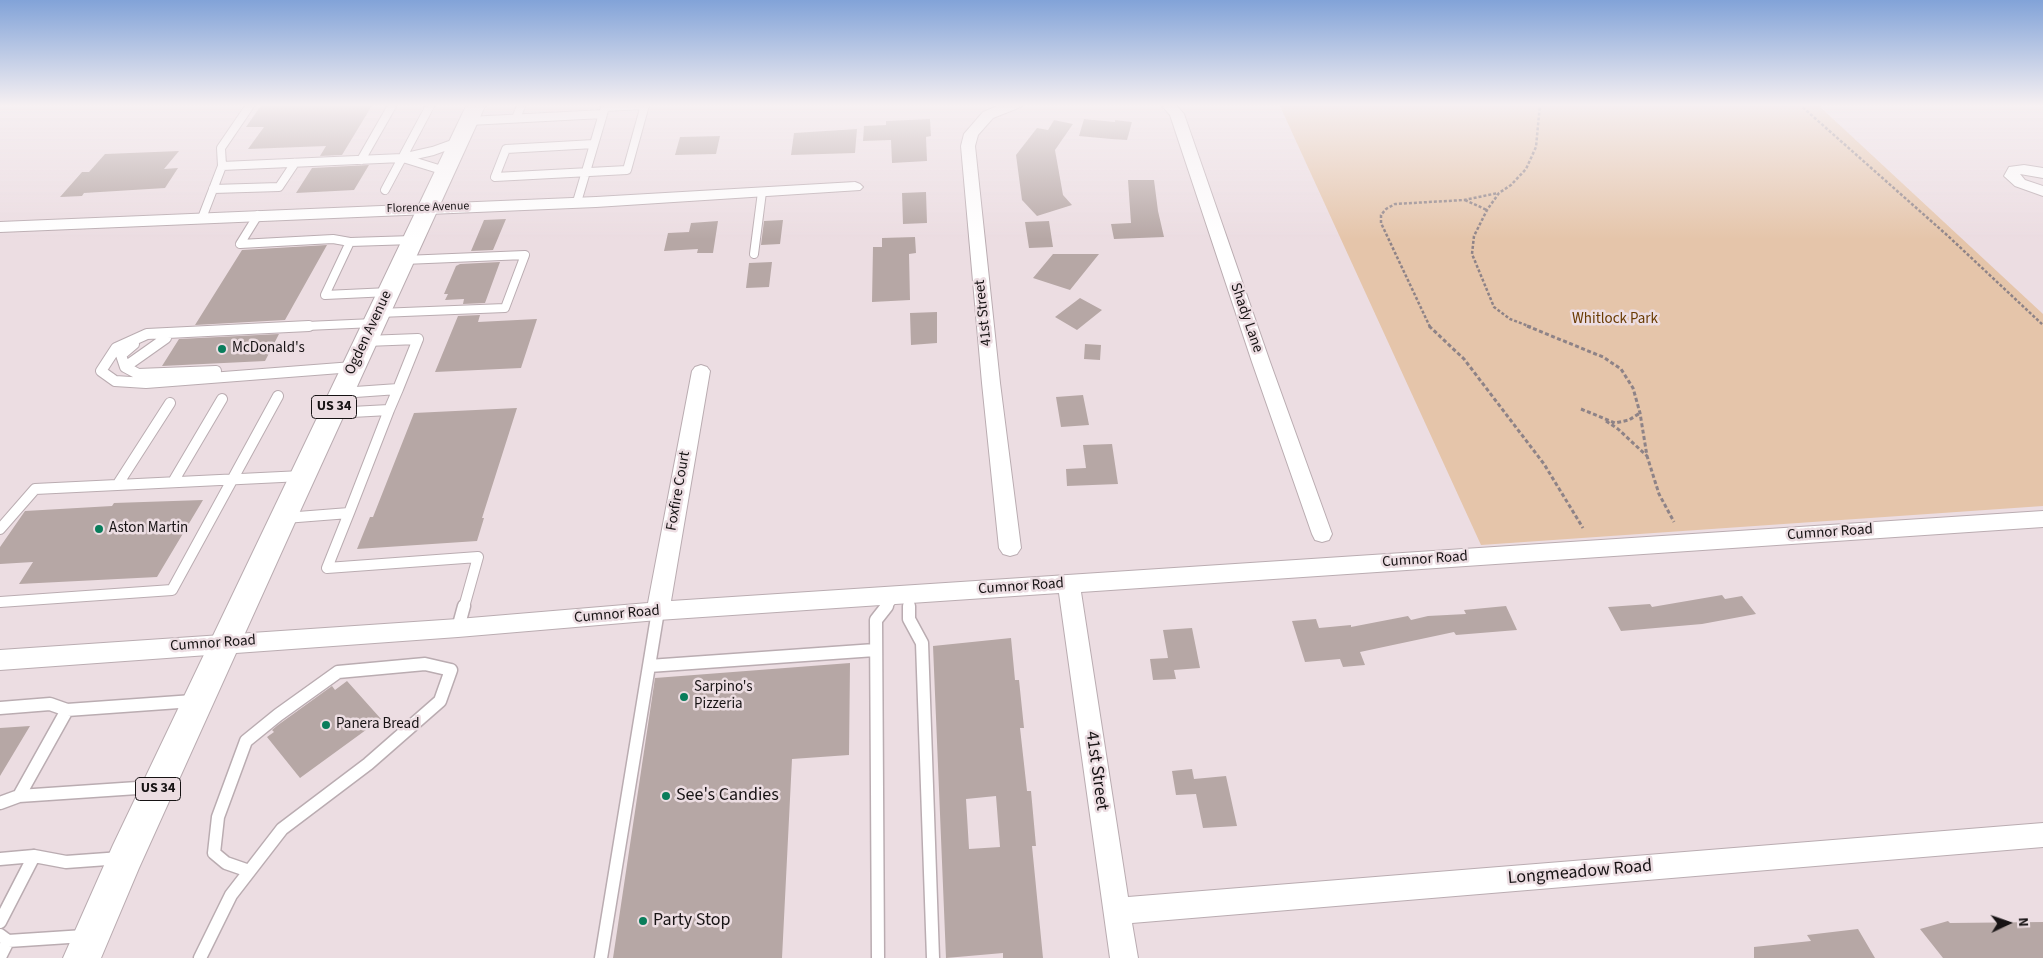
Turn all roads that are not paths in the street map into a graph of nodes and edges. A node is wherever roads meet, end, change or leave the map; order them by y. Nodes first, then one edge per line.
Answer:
1 (221, 149) edge
2 (367, 149) edge
3 (407, 149) edge
4 (440, 149) edge
5 (456, 149) edge
6 (506, 149) edge
7 (593, 149) edge
8 (633, 149) edge
9 (968, 149) edge
10 (1189, 149) edge
11 (402, 158) junction
12 (361, 160) junction
13 (295, 163) junction
14 (222, 166) junction
15 (445, 171) junction
16 (586, 172) junction
17 (2043, 173) edge
18 (855, 187) dead end
19 (213, 189) junction
20 (385, 190) dead end
21 (2043, 191) edge
22 (762, 192) junction
23 (577, 202) junction
24 (428, 208) junction
25 (258, 215) junction
26 (202, 218) junction
27 (0, 227) edge
28 (350, 242) junction
29 (408, 250) junction
30 (754, 254) dead end
31 (377, 317) junction
32 (197, 331) junction
33 (166, 338) junction
34 (353, 367) junction
35 (126, 368) junction
36 (701, 371) dead end
37 (244, 376) junction
38 (398, 389) junction
39 (278, 396) dead end
40 (222, 399) dead end
41 (170, 403) dead end
42 (336, 403) junction
43 (389, 410) junction
44 (303, 476) junction
45 (233, 479) junction
46 (173, 482) junction
47 (118, 484) junction
48 (349, 513) junction
49 (283, 518) junction
50 (2043, 519) edge
51 (0, 528) edge
52 (1322, 534) dead end
53 (1010, 548) dead end
54 (1069, 584) junction
55 (902, 595) junction
56 (0, 602) edge
57 (658, 611) junction
58 (458, 628) junction
59 (225, 643) junction
60 (875, 650) junction
61 (0, 660) edge
62 (649, 666) junction
63 (199, 701) junction
64 (0, 708) edge
65 (67, 710) junction
66 (159, 787) junction
67 (19, 796) junction
68 (0, 803) edge
69 (2043, 835) edge
70 (34, 856) junction
71 (126, 857) junction
72 (0, 859) edge
73 (249, 871) junction
74 (1117, 911) junction
75 (0, 922) edge
76 (4, 938) edge
77 (88, 947) edge
78 (0, 957) edge
79 (200, 958) edge
80 (601, 958) edge
81 (878, 958) edge
82 (933, 958) edge
83 (1124, 958) edge

1 - 14 lane
2 - 12 lane
3 - 11 lane
4 - 11 lane
5 - 15 main road, Ogden Avenue / US 34
6 - 16 lane
7 - 16 lane
8 - 16 lane
9 - 53 street, 41st Street
10 - 52 street, Shady Lane
11 - 12 lane
11 - 15 lane
11 - 20 lane
12 - 13 lane
13 - 14 lane
13 - 19 lane
14 - 19 lane
15 - 24 main road, Ogden Avenue / US 34
16 - 23 lane
17 - 21 street
18 - 22 street, Florence Avenue
19 - 26 lane
22 - 23 street, Florence Avenue
22 - 30 lane
23 - 24 street, Florence Avenue
24 - 25 street, Florence Avenue
24 - 29 main road, Ogden Avenue / US 34
25 - 26 street, Florence Avenue
25 - 28 lane
26 - 27 street, Florence Avenue
28 - 29 lane
28 - 31 lane
29 - 31 main road, Ogden Avenue / US 34
29 - 31 lane
31 - 32 lane
31 - 34 main road, Ogden Avenue / US 34
31 - 38 lane
32 - 33 lane
32 - 37 lane
33 - 35 lane
33 - 35 lane
34 - 37 lane
34 - 42 main road, Ogden Avenue / US 34
35 - 37 lane
36 - 57 street, Foxfire Court
38 - 42 lane
38 - 43 lane
39 - 45 lane
40 - 46 lane
41 - 47 lane
42 - 43 lane
42 - 44 main road, Ogden Avenue / US 34
43 - 48 lane
44 - 45 lane
44 - 49 main road, Ogden Avenue / US 34
45 - 46 lane
45 - 56 lane
46 - 47 lane
47 - 51 lane
48 - 49 lane
48 - 58 lane
49 - 59 main road, Ogden Avenue / US 34
50 - 54 street, Cumnor Road
54 - 55 street, Cumnor Road
54 - 74 street, 41st Street
55 - 57 street, Cumnor Road
55 - 60 lane
55 - 82 lane
57 - 58 street, Cumnor Road
57 - 62 lane
58 - 59 street, Cumnor Road
59 - 61 street, Cumnor Road
59 - 63 main road, US 34
60 - 62 lane
60 - 81 lane
62 - 80 lane
63 - 65 lane
63 - 66 main road, US 34
64 - 65 lane
65 - 67 lane
66 - 67 lane
66 - 71 main road, US 34
67 - 68 lane
69 - 74 street, Longmeadow Road
70 - 71 lane
70 - 72 lane
70 - 75 lane
71 - 77 main road, US 34
73 - 73 lane
73 - 79 lane
74 - 83 street, 41st Street
76 - 77 lane
76 - 78 lane

